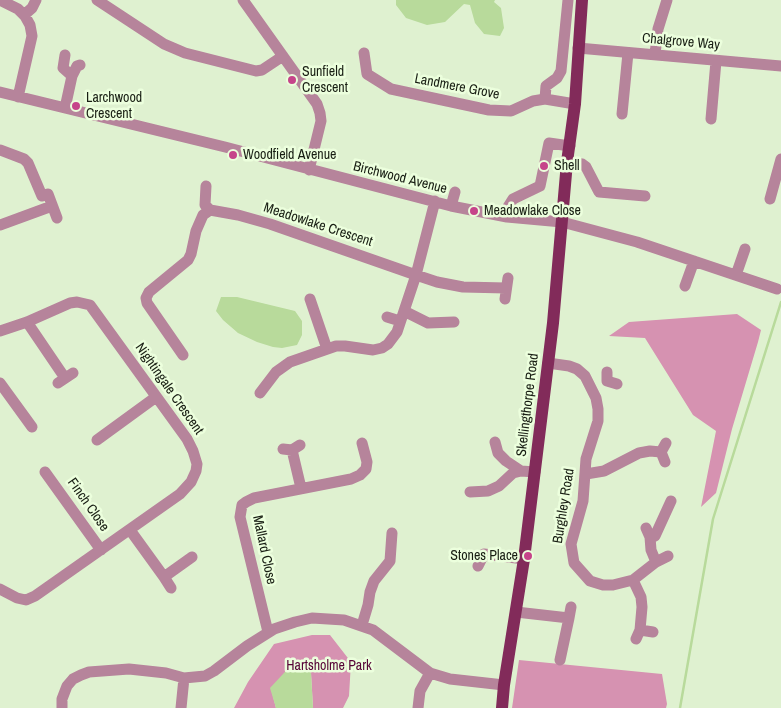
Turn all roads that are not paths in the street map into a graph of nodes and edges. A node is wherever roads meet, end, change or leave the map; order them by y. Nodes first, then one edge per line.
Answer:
1 (0, 0) edge
2 (36, 0) edge
3 (97, 0) edge
4 (243, 0) edge
5 (568, 0) edge
6 (582, 0) edge
7 (667, 0) edge
8 (24, 15) junction
9 (578, 48) junction
10 (364, 53) dead end
11 (628, 53) junction
12 (655, 54) junction
13 (65, 55) dead end
14 (282, 56) junction
15 (716, 61) junction
16 (80, 65) dead end
17 (781, 66) edge
18 (72, 76) junction
19 (0, 92) edge
20 (18, 97) junction
21 (545, 99) junction
22 (575, 104) junction
23 (65, 108) junction
24 (622, 114) dead end
25 (711, 119) dead end
26 (570, 146) junction
27 (0, 150) edge
28 (781, 160) edge
29 (567, 162) junction
30 (308, 170) junction
31 (778, 185) edge
32 (206, 186) dead end
33 (456, 192) dead end
34 (645, 196) dead end
35 (770, 199) dead end
36 (435, 201) junction
37 (52, 206) junction
38 (451, 206) junction
39 (210, 210) junction
40 (507, 217) junction
41 (57, 218) dead end
42 (562, 222) junction
43 (0, 225) edge
44 (745, 250) dead end
45 (694, 261) junction
46 (416, 275) junction
47 (736, 275) junction
48 (685, 286) dead end
49 (507, 288) dead end
50 (777, 289) dead end
51 (309, 297) dead end
52 (402, 316) junction
53 (387, 317) dead end
54 (28, 322) junction
55 (454, 322) dead end
56 (0, 332) edge
57 (327, 349) junction
58 (183, 355) dead end
59 (548, 363) junction
60 (66, 378) dead end
61 (610, 379) dead end
62 (0, 383) edge
63 (592, 389) junction
64 (260, 393) dead end
65 (156, 397) junction
66 (32, 427) dead end
67 (104, 440) dead end
68 (362, 440) dead end
69 (496, 442) dead end
70 (292, 448) dead end
71 (664, 452) dead end
72 (521, 471) junction
73 (535, 472) junction
74 (586, 474) junction
75 (51, 475) dead end
76 (301, 488) junction
77 (470, 492) dead end
78 (671, 501) dead end
79 (130, 530) junction
80 (392, 530) dead end
81 (101, 550) junction
82 (668, 556) dead end
83 (192, 558) dead end
84 (524, 559) junction
85 (656, 562) junction
86 (478, 566) dead end
87 (164, 577) junction
88 (633, 580) junction
89 (170, 588) dead end
90 (0, 589) edge
91 (572, 607) dead end
92 (516, 612) junction
93 (569, 618) junction
94 (362, 625) junction
95 (268, 632) junction
96 (653, 632) dead end
97 (560, 660) dead end
98 (430, 673) junction
99 (184, 678) junction
100 (504, 685) junction
101 (62, 708) edge
102 (181, 708) edge
103 (418, 708) edge
104 (502, 708) edge

1 - 8 street
2 - 8 street
3 - 14 street
4 - 14 street
5 - 21 street
6 - 9 main road, Skellingthorpe Road
7 - 12 street
8 - 20 street
9 - 11 street, Chalgrove Way
9 - 22 main road, Skellingthorpe Road
10 - 21 street, Landmere Grove
11 - 12 street, Chalgrove Way
11 - 24 street
12 - 15 street, Chalgrove Way
13 - 18 street
14 - 30 street
15 - 17 street, Chalgrove Way
15 - 25 street
16 - 18 street
18 - 23 street
19 - 20 street, Birchwood Avenue
20 - 23 street, Birchwood Avenue
21 - 22 street
22 - 26 main road, Skellingthorpe Road
23 - 30 street, Birchwood Avenue
26 - 29 main road, Skellingthorpe Road
26 - 40 street
27 - 37 street
28 - 31 street
29 - 34 street
29 - 42 main road, Skellingthorpe Road
30 - 36 street, Birchwood Avenue
31 - 35 street
32 - 39 street
33 - 38 street
36 - 38 street, Birchwood Avenue
36 - 46 street
37 - 41 street
37 - 43 street
38 - 40 street, Birchwood Avenue
39 - 46 street, Meadowlake Crescent
39 - 58 street
40 - 42 street, Birchwood Avenue
42 - 45 street, Birchwood Avenue
42 - 59 main road, Skellingthorpe Road
44 - 47 street
45 - 47 street, Birchwood Avenue
45 - 48 street
46 - 49 street, Meadowlake Crescent
46 - 52 street
47 - 50 street, Birchwood Avenue
51 - 57 street
52 - 53 street
52 - 55 street
52 - 57 street
54 - 56 street, Nightingale Crescent
54 - 60 street
54 - 65 street, Nightingale Crescent
57 - 64 street
59 - 63 street, Burghley Road
59 - 73 main road, Skellingthorpe Road
61 - 63 street
62 - 66 street
63 - 74 street, Burghley Road
65 - 67 street
65 - 79 street, Nightingale Crescent
68 - 76 street, Mallard Close
69 - 72 street
70 - 76 street
71 - 74 street
72 - 73 street
72 - 77 street
73 - 84 main road, Skellingthorpe Road
74 - 88 street, Burghley Road
75 - 81 street, Finch Close
76 - 95 street, Mallard Close
78 - 85 street
79 - 81 street, Nightingale Crescent
79 - 87 street
80 - 94 street
81 - 90 street, Nightingale Crescent
82 - 85 street, Burghley Road
83 - 87 street
84 - 86 street
84 - 92 main road, Skellingthorpe Road
85 - 88 street, Burghley Road
87 - 89 street
88 - 96 street
91 - 93 street
92 - 93 street
92 - 100 main road, Skellingthorpe Road
93 - 97 street
94 - 95 street
94 - 98 street
95 - 99 street
98 - 100 street
98 - 103 street
99 - 101 street
99 - 102 street
100 - 104 main road, Skellingthorpe Road

